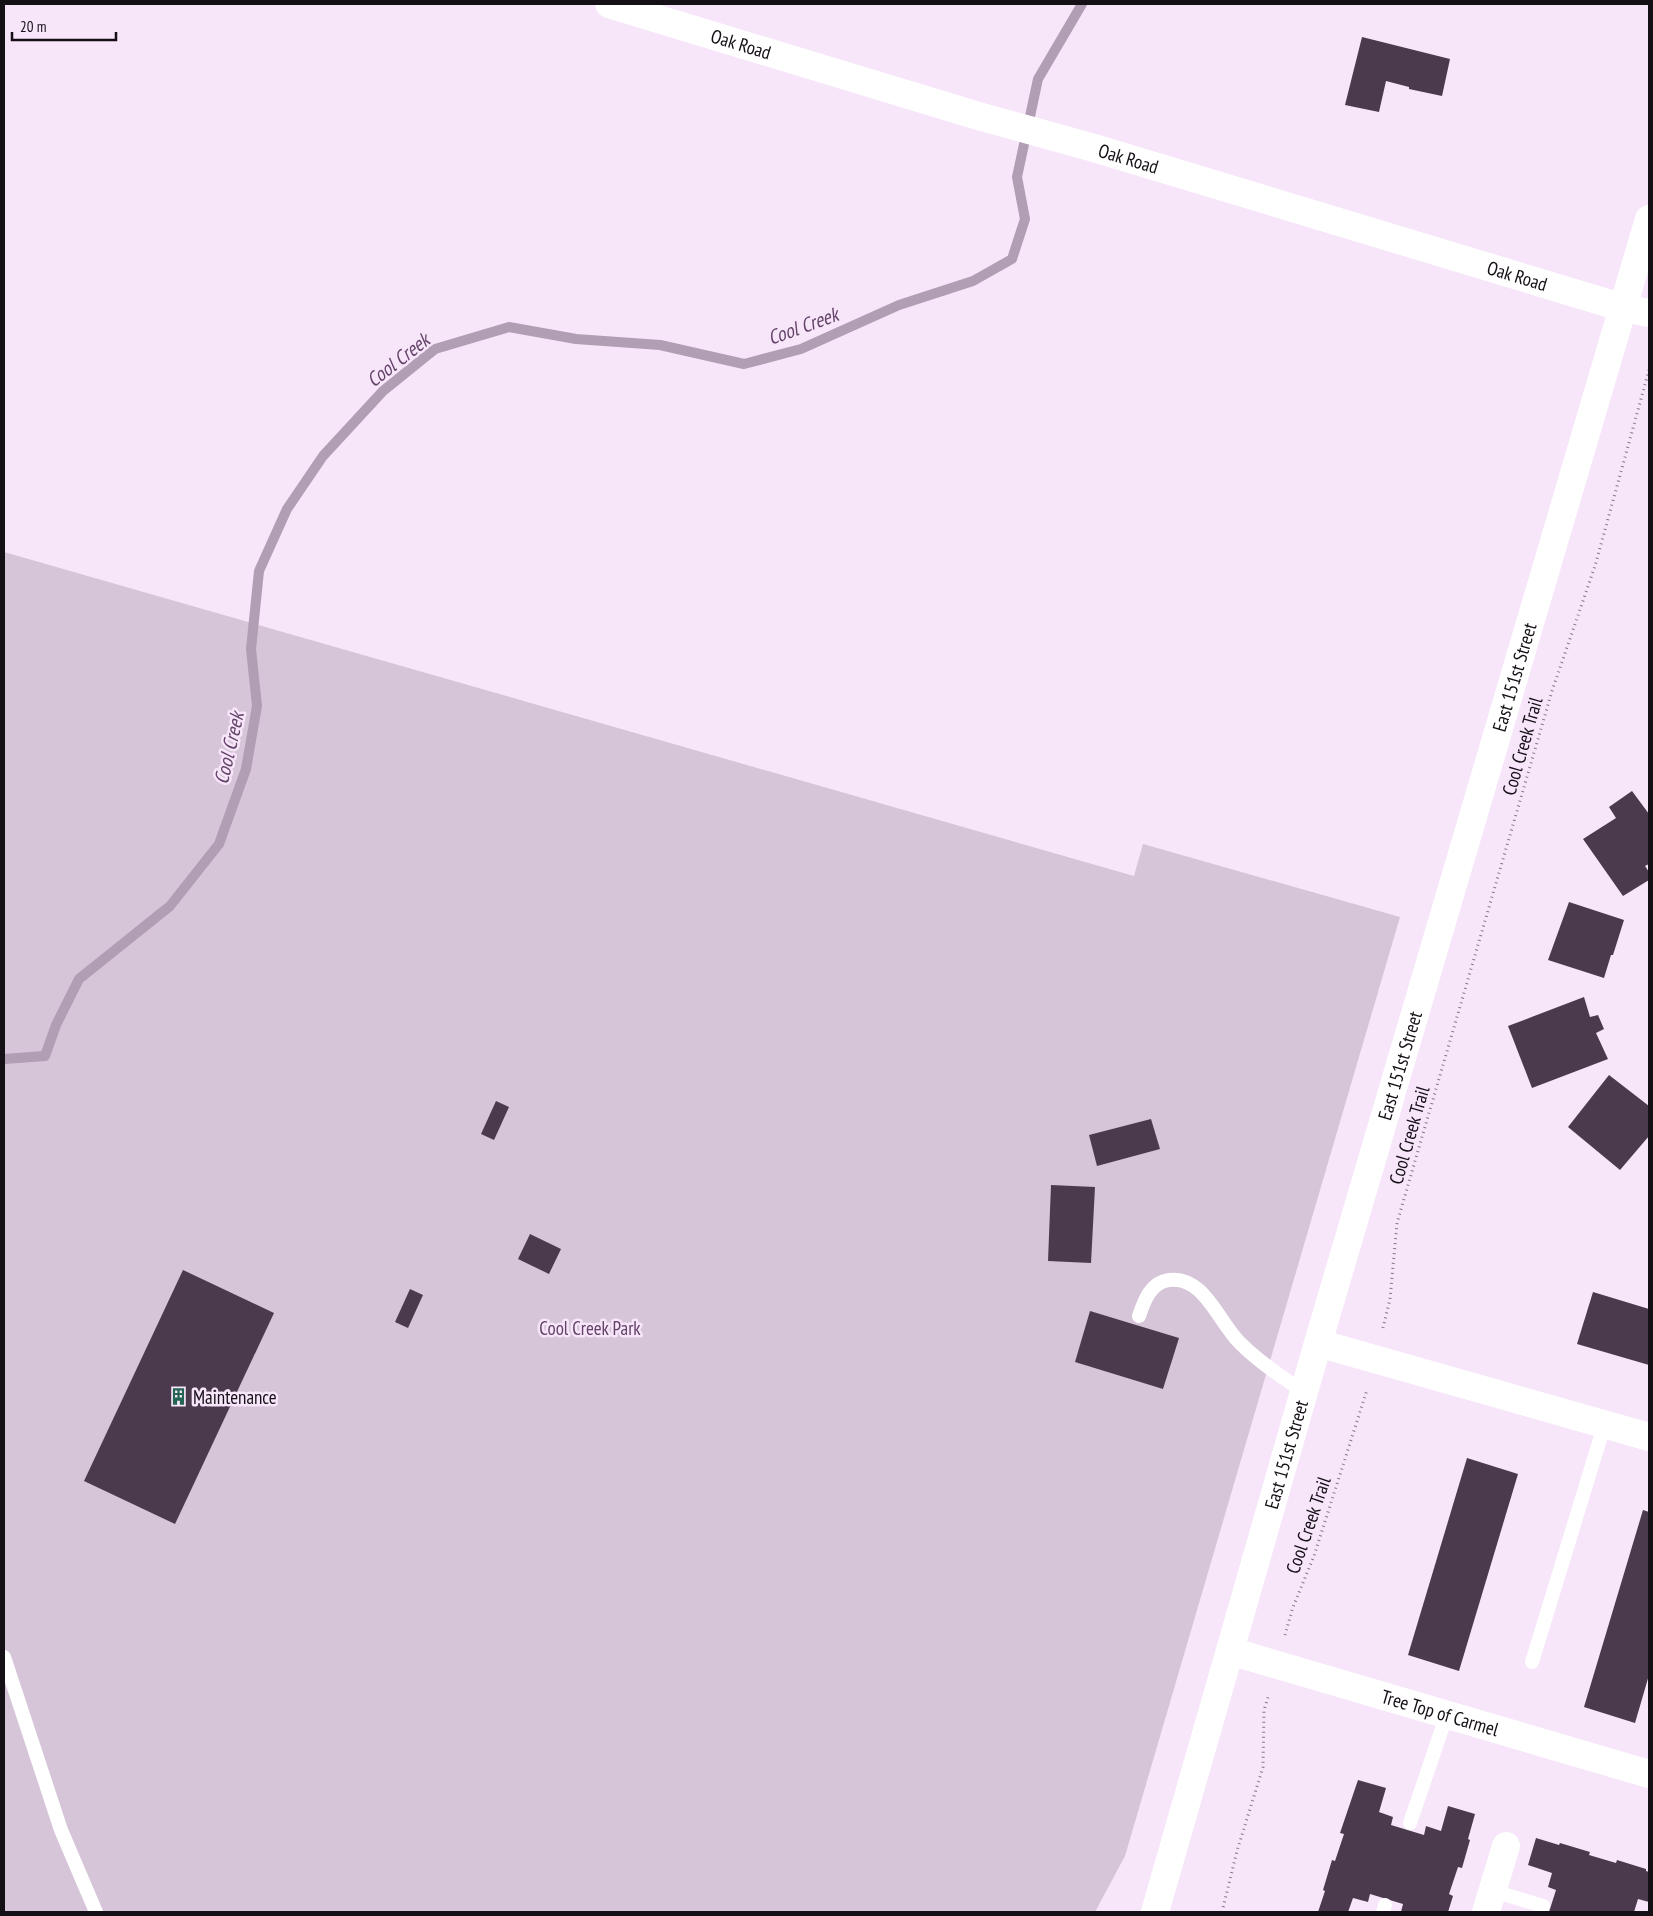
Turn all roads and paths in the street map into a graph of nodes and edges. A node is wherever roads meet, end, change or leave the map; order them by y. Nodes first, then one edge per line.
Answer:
1 (609, 4) edge
2 (1649, 219) edge
3 (1637, 310) edge
4 (1649, 370) edge
5 (1139, 1316) dead end
6 (1318, 1343) junction
7 (1374, 1358) junction
8 (1304, 1392) junction
9 (1605, 1424) junction
10 (1649, 1437) edge
11 (1230, 1651) junction
12 (4, 1657) edge
13 (1532, 1662) dead end
14 (1277, 1665) junction
15 (1447, 1714) junction
16 (1649, 1774) edge
17 (1410, 1823) dead end
18 (1506, 1846) dead end
19 (1490, 1902) edge
20 (1543, 1906) dead end
21 (96, 1912) edge
22 (1155, 1912) edge
23 (1222, 1912) edge

1 - 3 street, Oak Road
2 - 3 street, East 151st Street
3 - 6 street, East 151st Street
4 - 7 path, Cool Creek Trail
5 - 8 lane
6 - 7 street
6 - 8 street, East 151st Street
7 - 9 street
7 - 14 path, Cool Creek Trail
8 - 11 street, East 151st Street
9 - 10 street
9 - 13 lane
11 - 14 street, Tree Top of Carmel
11 - 22 street, East 151st Street
12 - 21 lane
14 - 15 street, Tree Top of Carmel
14 - 23 path, Cool Creek Trail
15 - 16 street, Tree Top of Carmel
15 - 17 lane
18 - 19 street
19 - 20 lane

